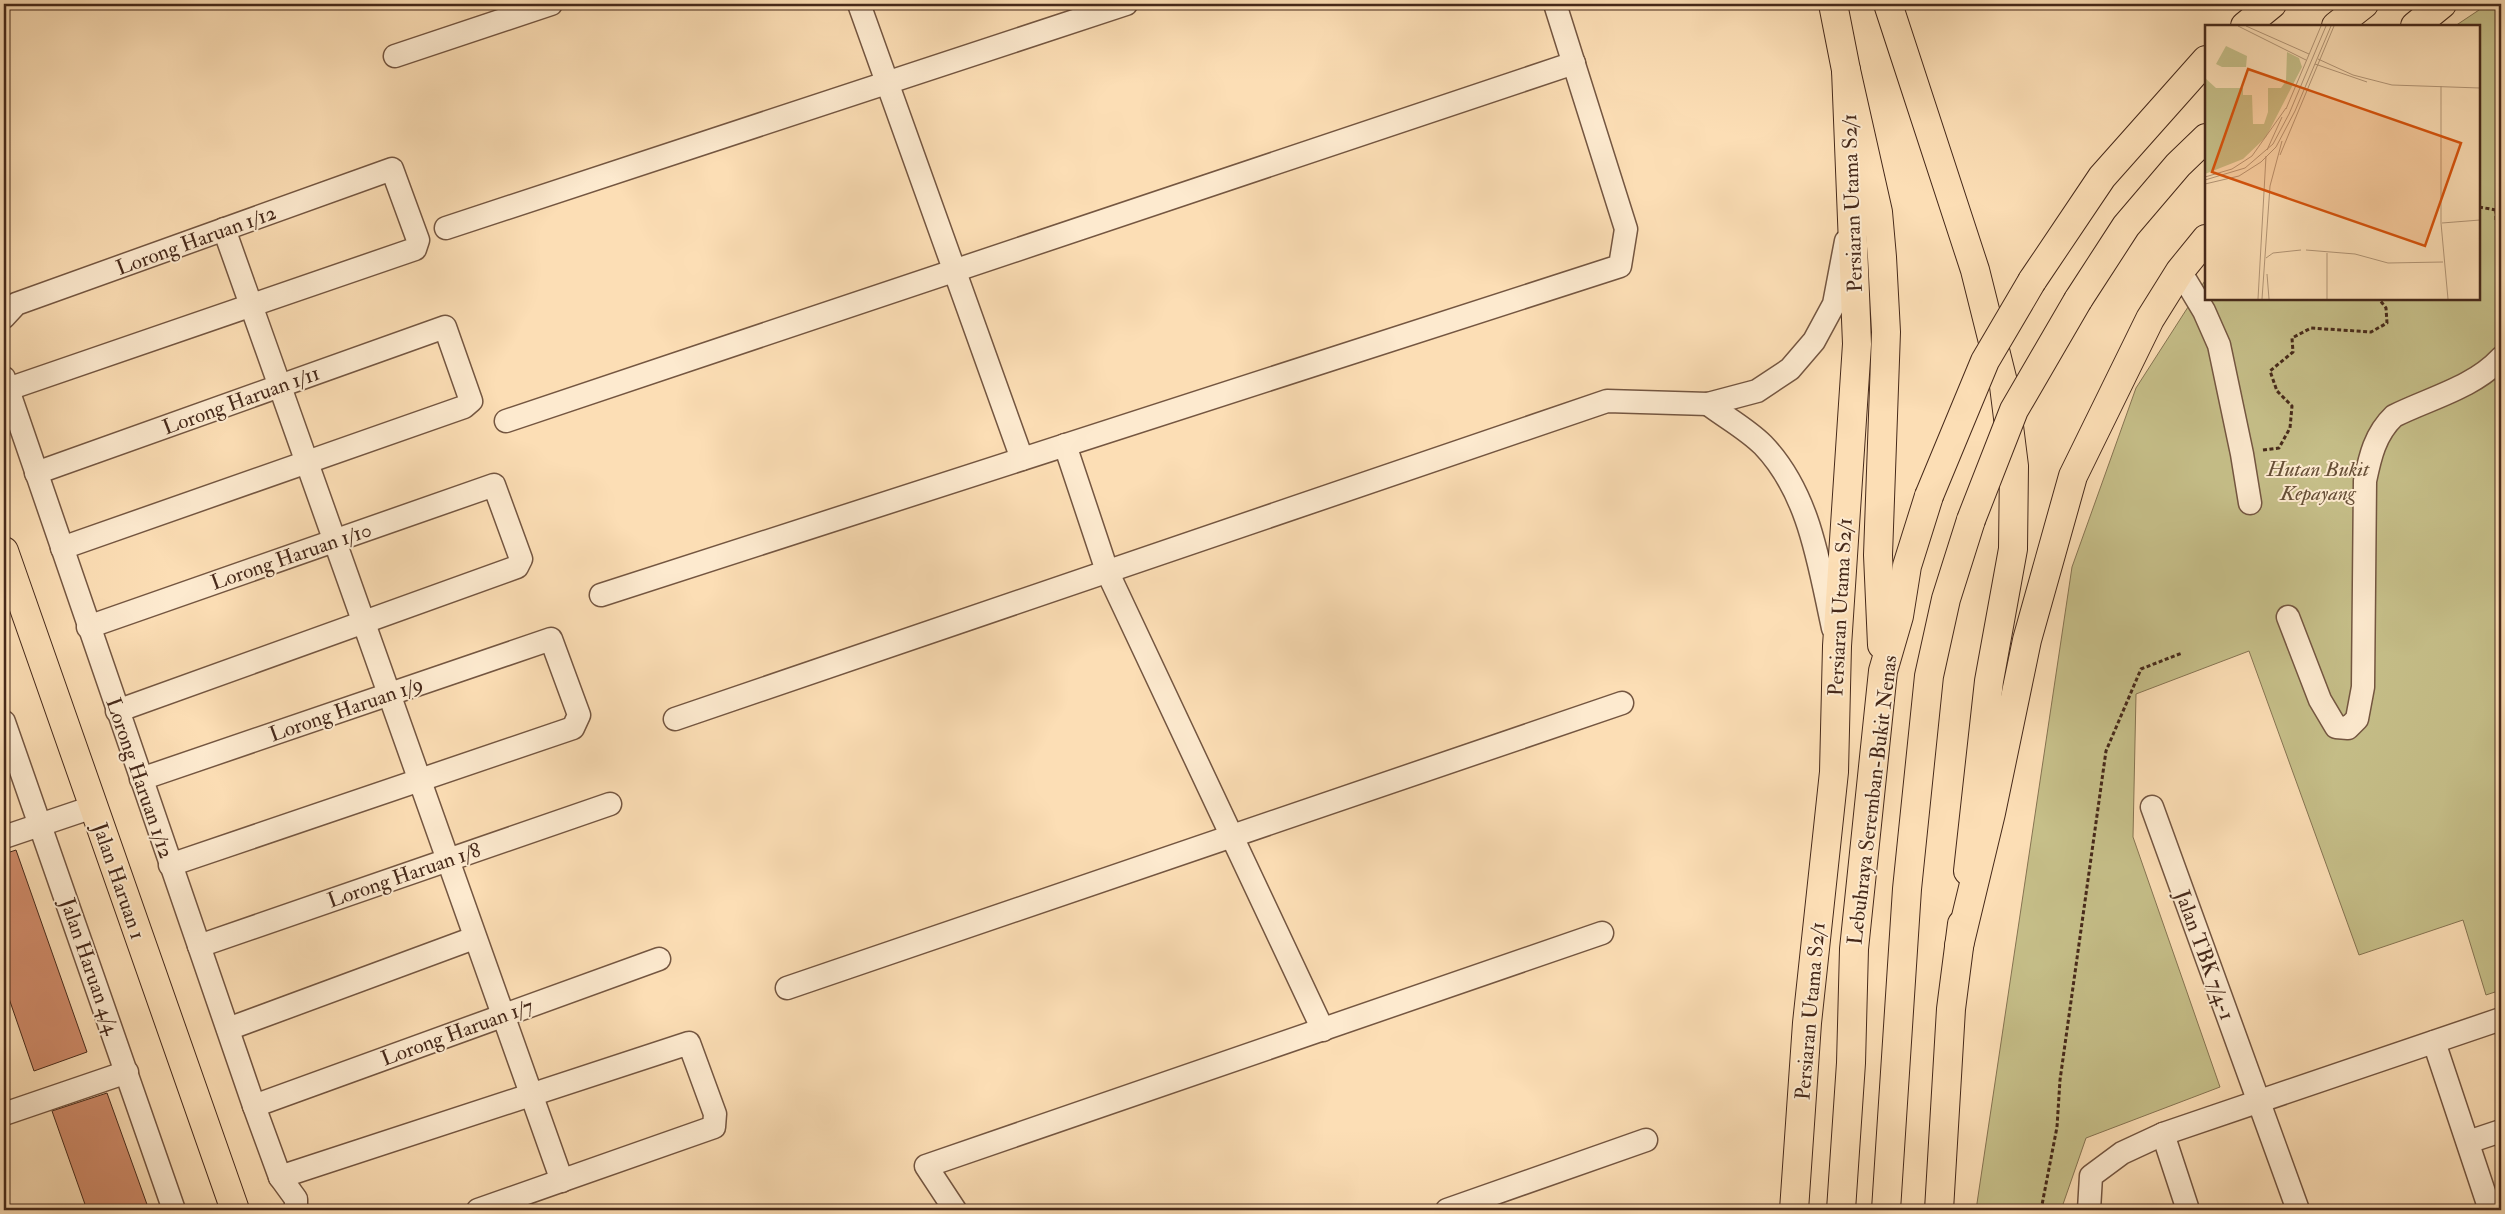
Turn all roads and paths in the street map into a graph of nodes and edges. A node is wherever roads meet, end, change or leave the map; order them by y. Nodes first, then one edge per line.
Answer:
1 (550, 4) edge
2 (859, 4) edge
3 (1126, 4) edge
4 (1556, 4) edge
5 (1832, 4) edge
6 (1888, 4) edge
7 (2272, 4) edge
8 (2364, 4) edge
9 (2442, 4) edge
10 (2246, 25) edge
11 (2337, 25) edge
12 (2416, 25) edge
13 (394, 56) dead end
14 (2205, 61) edge
15 (1574, 63) junction
16 (1846, 70) junction
17 (887, 82) junction
18 (2205, 139) edge
19 (2501, 205) edge
20 (2480, 206) edge
21 (2496, 210) junction
22 (1852, 214) junction
23 (446, 228) dead end
24 (224, 229) junction
25 (2501, 240) edge
26 (2205, 241) edge
27 (955, 271) junction
28 (2180, 271) junction
29 (2380, 300) edge
30 (252, 305) junction
31 (4, 317) edge
32 (2501, 358) edge
33 (6, 384) edge
34 (281, 386) junction
35 (1708, 404) junction
36 (506, 421) dead end
37 (1065, 445) junction
38 (2242, 454) junction
39 (1022, 459) junction
40 (308, 462) junction
41 (36, 473) junction
42 (2250, 503) dead end
43 (335, 541) junction
44 (62, 548) junction
45 (4, 551) edge
46 (1107, 571) junction
47 (601, 595) dead end
48 (2288, 617) dead end
49 (363, 623) junction
50 (88, 627) junction
51 (1838, 646) junction
52 (2182, 653) dead end
53 (1883, 671) junction
54 (388, 695) junction
55 (1622, 703) dead end
56 (117, 711) junction
57 (675, 719) dead end
58 (4, 722) edge
59 (140, 779) junction
60 (418, 781) junction
61 (610, 804) dead end
62 (93, 807) junction
63 (2152, 807) dead end
64 (41, 824) junction
65 (1232, 836) junction
66 (4, 837) edge
67 (446, 861) junction
68 (170, 865) junction
69 (1602, 934) dead end
70 (474, 938) junction
71 (199, 946) junction
72 (1959, 946) junction
73 (659, 959) dead end
74 (787, 988) dead end
75 (502, 1016) junction
76 (2501, 1019) edge
77 (228, 1029) junction
78 (1323, 1030) junction
79 (2434, 1042) junction
80 (127, 1072) junction
81 (531, 1096) junction
82 (2258, 1102) junction
83 (254, 1106) junction
84 (4, 1114) edge
85 (2501, 1131) edge
86 (2163, 1134) junction
87 (1646, 1140) dead end
88 (2468, 1142) junction
89 (280, 1177) junction
90 (562, 1181) junction
91 (174, 1210) edge
92 (234, 1210) edge
93 (286, 1210) edge
94 (296, 1210) edge
95 (478, 1210) edge
96 (955, 1210) edge
97 (1447, 1210) edge
98 (1794, 1210) edge
99 (1840, 1210) edge
100 (1886, 1210) edge
101 (1939, 1210) edge
102 (2042, 1210) edge
103 (2089, 1210) edge
104 (2188, 1210) edge
105 (2298, 1210) edge
106 (2490, 1210) edge

1 - 13 street
2 - 17 street
3 - 17 street
4 - 15 street
5 - 16 main road, Persiaran Utama S2/1
6 - 72 main road
7 - 10 main road
8 - 11 main road
9 - 12 main road
14 - 53 main road, Lebuhraya Seremban-Bukit Nenas, bridge
15 - 27 street
15 - 37 street
16 - 22 main road, Persiaran Utama S2/1
16 - 53 main road
17 - 23 street
17 - 27 street
18 - 100 main road, Lebuhraya Seremban-Bukit Nenas, bridge
19 - 21 path
20 - 21 path
21 - 25 path
22 - 35 street
22 - 51 main road, Persiaran Utama S2/1
24 - 30 street
24 - 30 street, Lorong Haruan 1/12
24 - 31 street, Lorong Haruan 1/12
26 - 28 main road
27 - 36 street
27 - 39 street
28 - 38 street
28 - 72 main road
29 - 38 path
30 - 33 street
30 - 34 street
32 - 48 street
33 - 41 street, Lorong Haruan 1/12
34 - 40 street
34 - 40 street, Lorong Haruan 1/11
34 - 41 street, Lorong Haruan 1/11
35 - 46 street
35 - 51 street
37 - 39 street
37 - 46 street
38 - 42 street
39 - 47 street
40 - 43 street
40 - 44 street
41 - 44 street, Lorong Haruan 1/12
43 - 49 street
43 - 49 street, Lorong Haruan 1/10
43 - 50 street, Lorong Haruan 1/10
44 - 50 street, Lorong Haruan 1/12
45 - 62 main road, Jalan Haruan 1
46 - 57 street
46 - 65 street
49 - 54 street
49 - 56 street
50 - 56 street, Lorong Haruan 1/12
51 - 98 main road, Persiaran Utama S2/1
52 - 102 path
53 - 99 main road, Lebuhraya Seremban-Bukit Nenas
54 - 59 street, Lorong Haruan 1/9
54 - 60 street
54 - 60 street, Lorong Haruan 1/9
55 - 65 street
56 - 59 street, Lorong Haruan 1/12
58 - 64 street, Jalan Haruan 4/4
59 - 68 street, Lorong Haruan 1/12
60 - 67 street
60 - 68 street
61 - 67 street, Lorong Haruan 1/8
62 - 64 street
62 - 92 main road, Jalan Haruan 1
63 - 82 street, Jalan TBK 7/4-1
64 - 66 street
64 - 80 street, Jalan Haruan 4/4
65 - 74 street
65 - 78 street
67 - 70 street
67 - 71 street, Lorong Haruan 1/8
68 - 71 street, Lorong Haruan 1/12
69 - 78 street
70 - 75 street
70 - 77 street
71 - 77 street, Lorong Haruan 1/12
72 - 101 main road
73 - 75 street, Lorong Haruan 1/7
75 - 81 street
75 - 83 street, Lorong Haruan 1/7
76 - 79 street
77 - 83 street, Lorong Haruan 1/12
78 - 96 street
79 - 82 street
79 - 88 street
80 - 84 street
80 - 91 street, Jalan Haruan 4/4
81 - 89 street
81 - 90 street
81 - 90 street
82 - 86 street
82 - 105 street, Jalan TBK 7/4-1
83 - 89 street, Lorong Haruan 1/12
85 - 88 street
86 - 103 street
86 - 104 street
87 - 97 street
88 - 106 street
89 - 93 street, Lorong Haruan 1/12
89 - 94 street, Lorong Haruan 1/12
90 - 95 street

